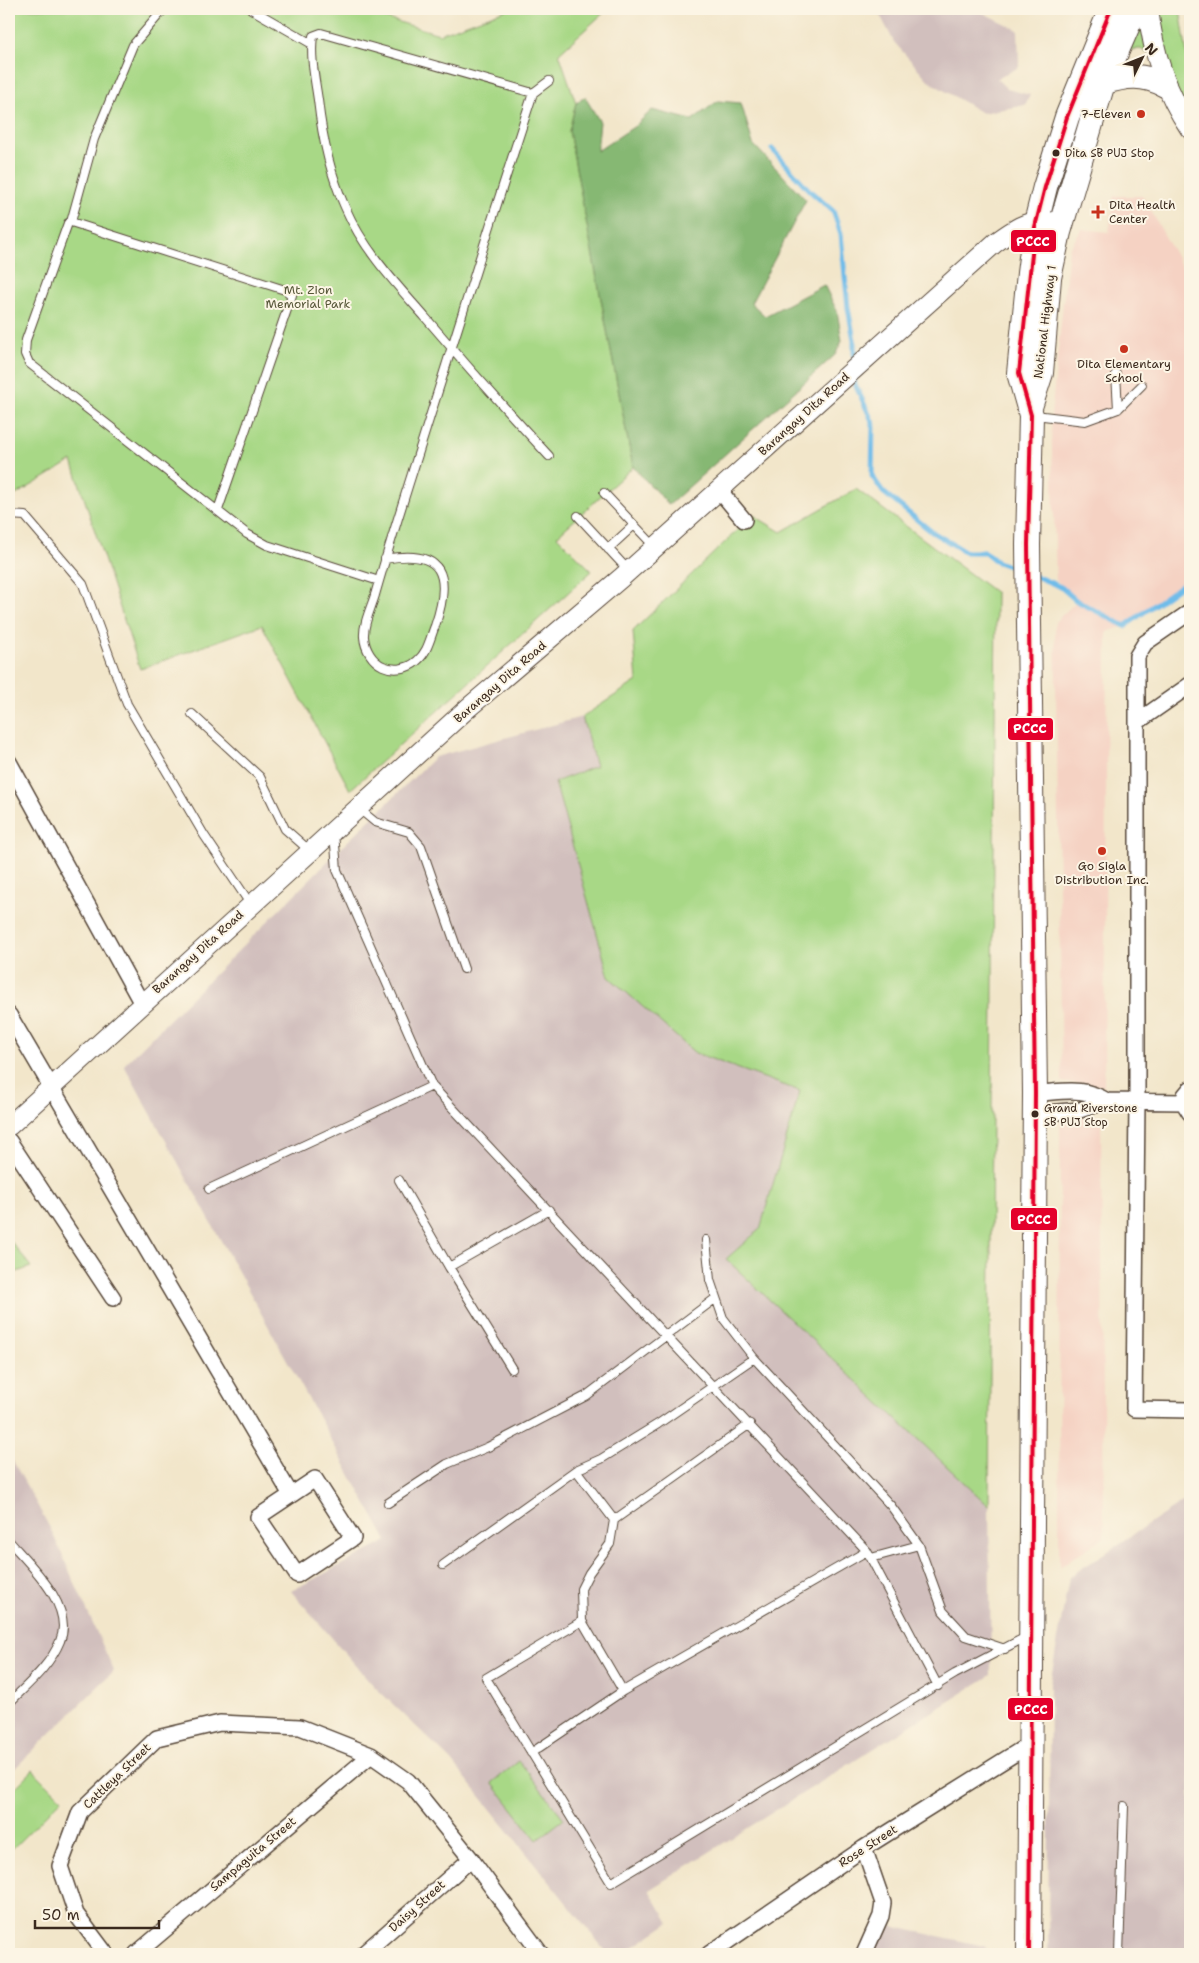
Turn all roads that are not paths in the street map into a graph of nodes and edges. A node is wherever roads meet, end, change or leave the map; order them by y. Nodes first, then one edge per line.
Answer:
1 (164, 9) edge
2 (251, 9) edge
3 (1112, 9) edge
4 (1135, 9) edge
5 (1148, 9) edge
6 (312, 44) junction
7 (549, 81) dead end
8 (1103, 83) junction
9 (1165, 85) junction
10 (533, 93) junction
11 (1190, 128) edge
12 (1037, 220) junction
13 (71, 222) junction
14 (1061, 224) junction
15 (995, 243) junction
16 (1028, 273) junction
17 (451, 348) junction
18 (1116, 374) dead end
19 (1142, 385) dead end
20 (1118, 409) junction
21 (1031, 411) junction
22 (549, 456) dead end
23 (719, 490) junction
24 (604, 494) dead end
25 (218, 510) junction
26 (9, 515) edge
27 (578, 516) dead end
28 (744, 520) dead end
29 (634, 525) junction
30 (655, 547) junction
31 (608, 548) junction
32 (385, 559) junction
33 (629, 571) junction
34 (379, 582) junction
35 (1190, 612) edge
36 (1190, 685) edge
37 (192, 714) dead end
38 (1137, 722) junction
39 (9, 762) edge
40 (358, 808) junction
41 (334, 830) junction
42 (310, 851) junction
43 (251, 905) junction
44 (464, 969) dead end
45 (142, 1004) junction
46 (9, 1015) edge
47 (432, 1086) junction
48 (52, 1087) junction
49 (1190, 1089) edge
50 (1107, 1101) junction
51 (1137, 1101) junction
52 (1035, 1104) junction
53 (1187, 1108) edge
54 (9, 1126) edge
55 (9, 1141) edge
56 (399, 1180) dead end
57 (209, 1188) dead end
58 (549, 1210) junction
59 (706, 1240) dead end
60 (449, 1267) junction
61 (113, 1298) dead end
62 (716, 1298) junction
63 (667, 1335) junction
64 (754, 1358) junction
65 (512, 1369) dead end
66 (714, 1385) junction
67 (1190, 1410) edge
68 (750, 1424) junction
69 (576, 1470) junction
70 (291, 1495) junction
71 (388, 1503) dead end
72 (614, 1520) junction
73 (9, 1540) edge
74 (919, 1545) junction
75 (869, 1555) junction
76 (443, 1565) dead end
77 (582, 1621) junction
78 (1033, 1634) junction
79 (1004, 1649) junction
80 (938, 1686) junction
81 (623, 1691) junction
82 (9, 1703) edge
83 (1030, 1744) junction
84 (531, 1753) junction
85 (371, 1755) junction
86 (1124, 1806) dead end
87 (864, 1848) junction
88 (471, 1859) junction
89 (106, 1954) edge
90 (136, 1954) edge
91 (363, 1954) edge
92 (541, 1954) edge
93 (709, 1954) edge
94 (864, 1954) edge
95 (1028, 1954) edge
96 (1119, 1954) edge

1 - 13 lane
2 - 6 lane
3 - 12 highway, National Highway 1
4 - 8 highway, National Highway 1
5 - 9 main road
6 - 10 lane
6 - 17 lane
7 - 10 lane
8 - 9 highway
8 - 14 highway, National Highway 1
9 - 11 main road
10 - 17 lane
12 - 14 street
12 - 15 street, Barangay Dita Road
12 - 16 highway, National Highway 1
13 - 25 lane
13 - 25 lane
14 - 21 highway, National Highway 1
15 - 16 street
15 - 23 street, Barangay Dita Road
16 - 21 highway, National Highway 1
17 - 22 lane
17 - 32 lane
18 - 20 lane
19 - 20 lane
20 - 21 lane
21 - 52 highway, National Highway 1
23 - 28 street
23 - 30 street, Barangay Dita Road
24 - 29 lane
25 - 34 lane
26 - 43 lane
27 - 31 lane
29 - 30 lane
29 - 31 lane
30 - 33 street, Barangay Dita Road
31 - 33 lane
32 - 34 lane
32 - 34 lane
33 - 40 street, Barangay Dita Road
35 - 38 street
36 - 38 street
37 - 42 lane
38 - 51 street
39 - 45 street
40 - 41 street, Barangay Dita Road
40 - 44 lane
41 - 42 street, Barangay Dita Road
41 - 47 lane
42 - 43 street, Barangay Dita Road
43 - 45 street, Barangay Dita Road
45 - 48 street, Barangay Dita Road
46 - 48 street
47 - 57 lane
47 - 58 lane
48 - 54 street, Barangay Dita Road
48 - 70 street
49 - 53 street
50 - 51 street
50 - 52 street
50 - 52 street
51 - 53 street
51 - 67 street
52 - 78 highway, National Highway 1
55 - 61 street
56 - 60 lane
58 - 60 lane
58 - 63 lane
59 - 62 lane
60 - 65 lane
62 - 63 lane
62 - 64 lane
63 - 66 lane
63 - 71 lane
64 - 66 lane
64 - 74 lane
66 - 68 lane
66 - 69 lane
68 - 72 lane
68 - 75 lane
69 - 72 lane
69 - 76 lane
70 - 70 street
72 - 77 lane
73 - 82 lane
74 - 75 lane
74 - 79 lane
75 - 80 lane
75 - 81 lane
77 - 81 lane
77 - 84 lane
78 - 79 lane
78 - 83 highway, National Highway 1
79 - 80 lane
80 - 84 lane
81 - 84 lane
83 - 87 street, Rose Street
83 - 95 highway, National Highway 1
85 - 88 street, Cattleya Street
85 - 89 street, Cattleya Street
85 - 90 street, Sampaguita Street
86 - 96 lane
87 - 93 street, Rose Street
87 - 94 street
88 - 91 street, Daisy Street
88 - 92 street, Cattleya Street

